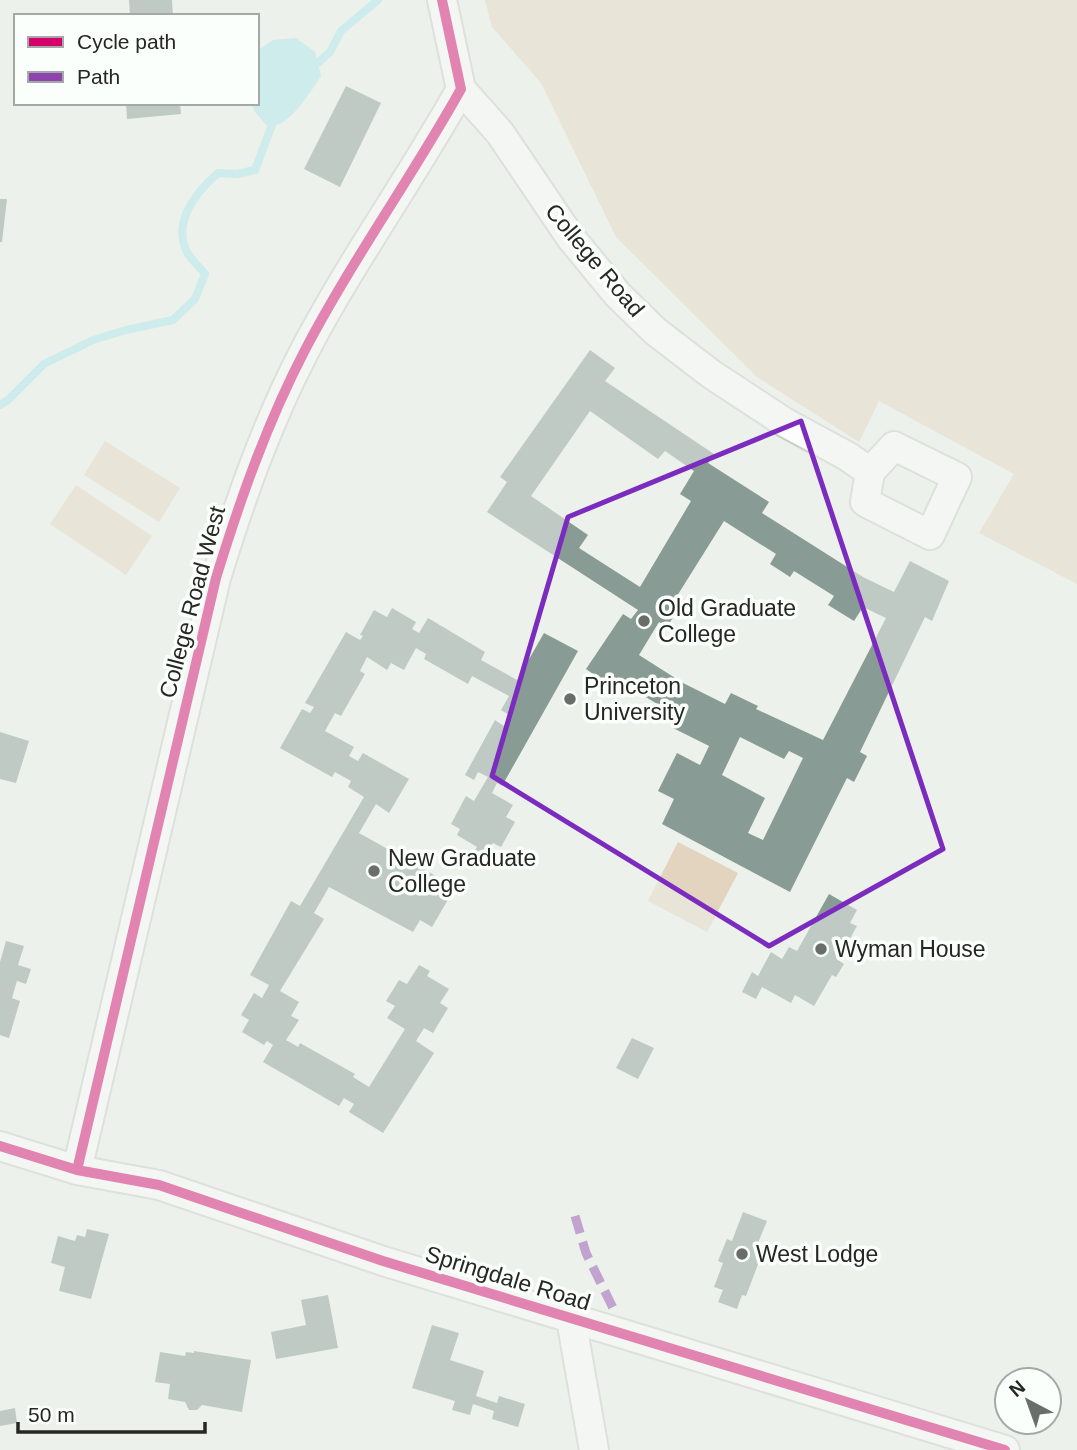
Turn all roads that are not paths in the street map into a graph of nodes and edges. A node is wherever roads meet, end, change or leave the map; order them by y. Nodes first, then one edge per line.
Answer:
1 (442, 0) edge
2 (461, 89) junction
3 (870, 472) dead end
4 (0, 1146) edge
5 (76, 1170) junction
6 (571, 1319) junction
7 (594, 1450) edge
8 (1005, 1450) edge

1 - 2 street, College Road
2 - 3 street, College Road
2 - 5 street, College Road West
4 - 5 street, Springdale Road
5 - 6 street, Springdale Road
6 - 7 street
6 - 8 street, Springdale Road

